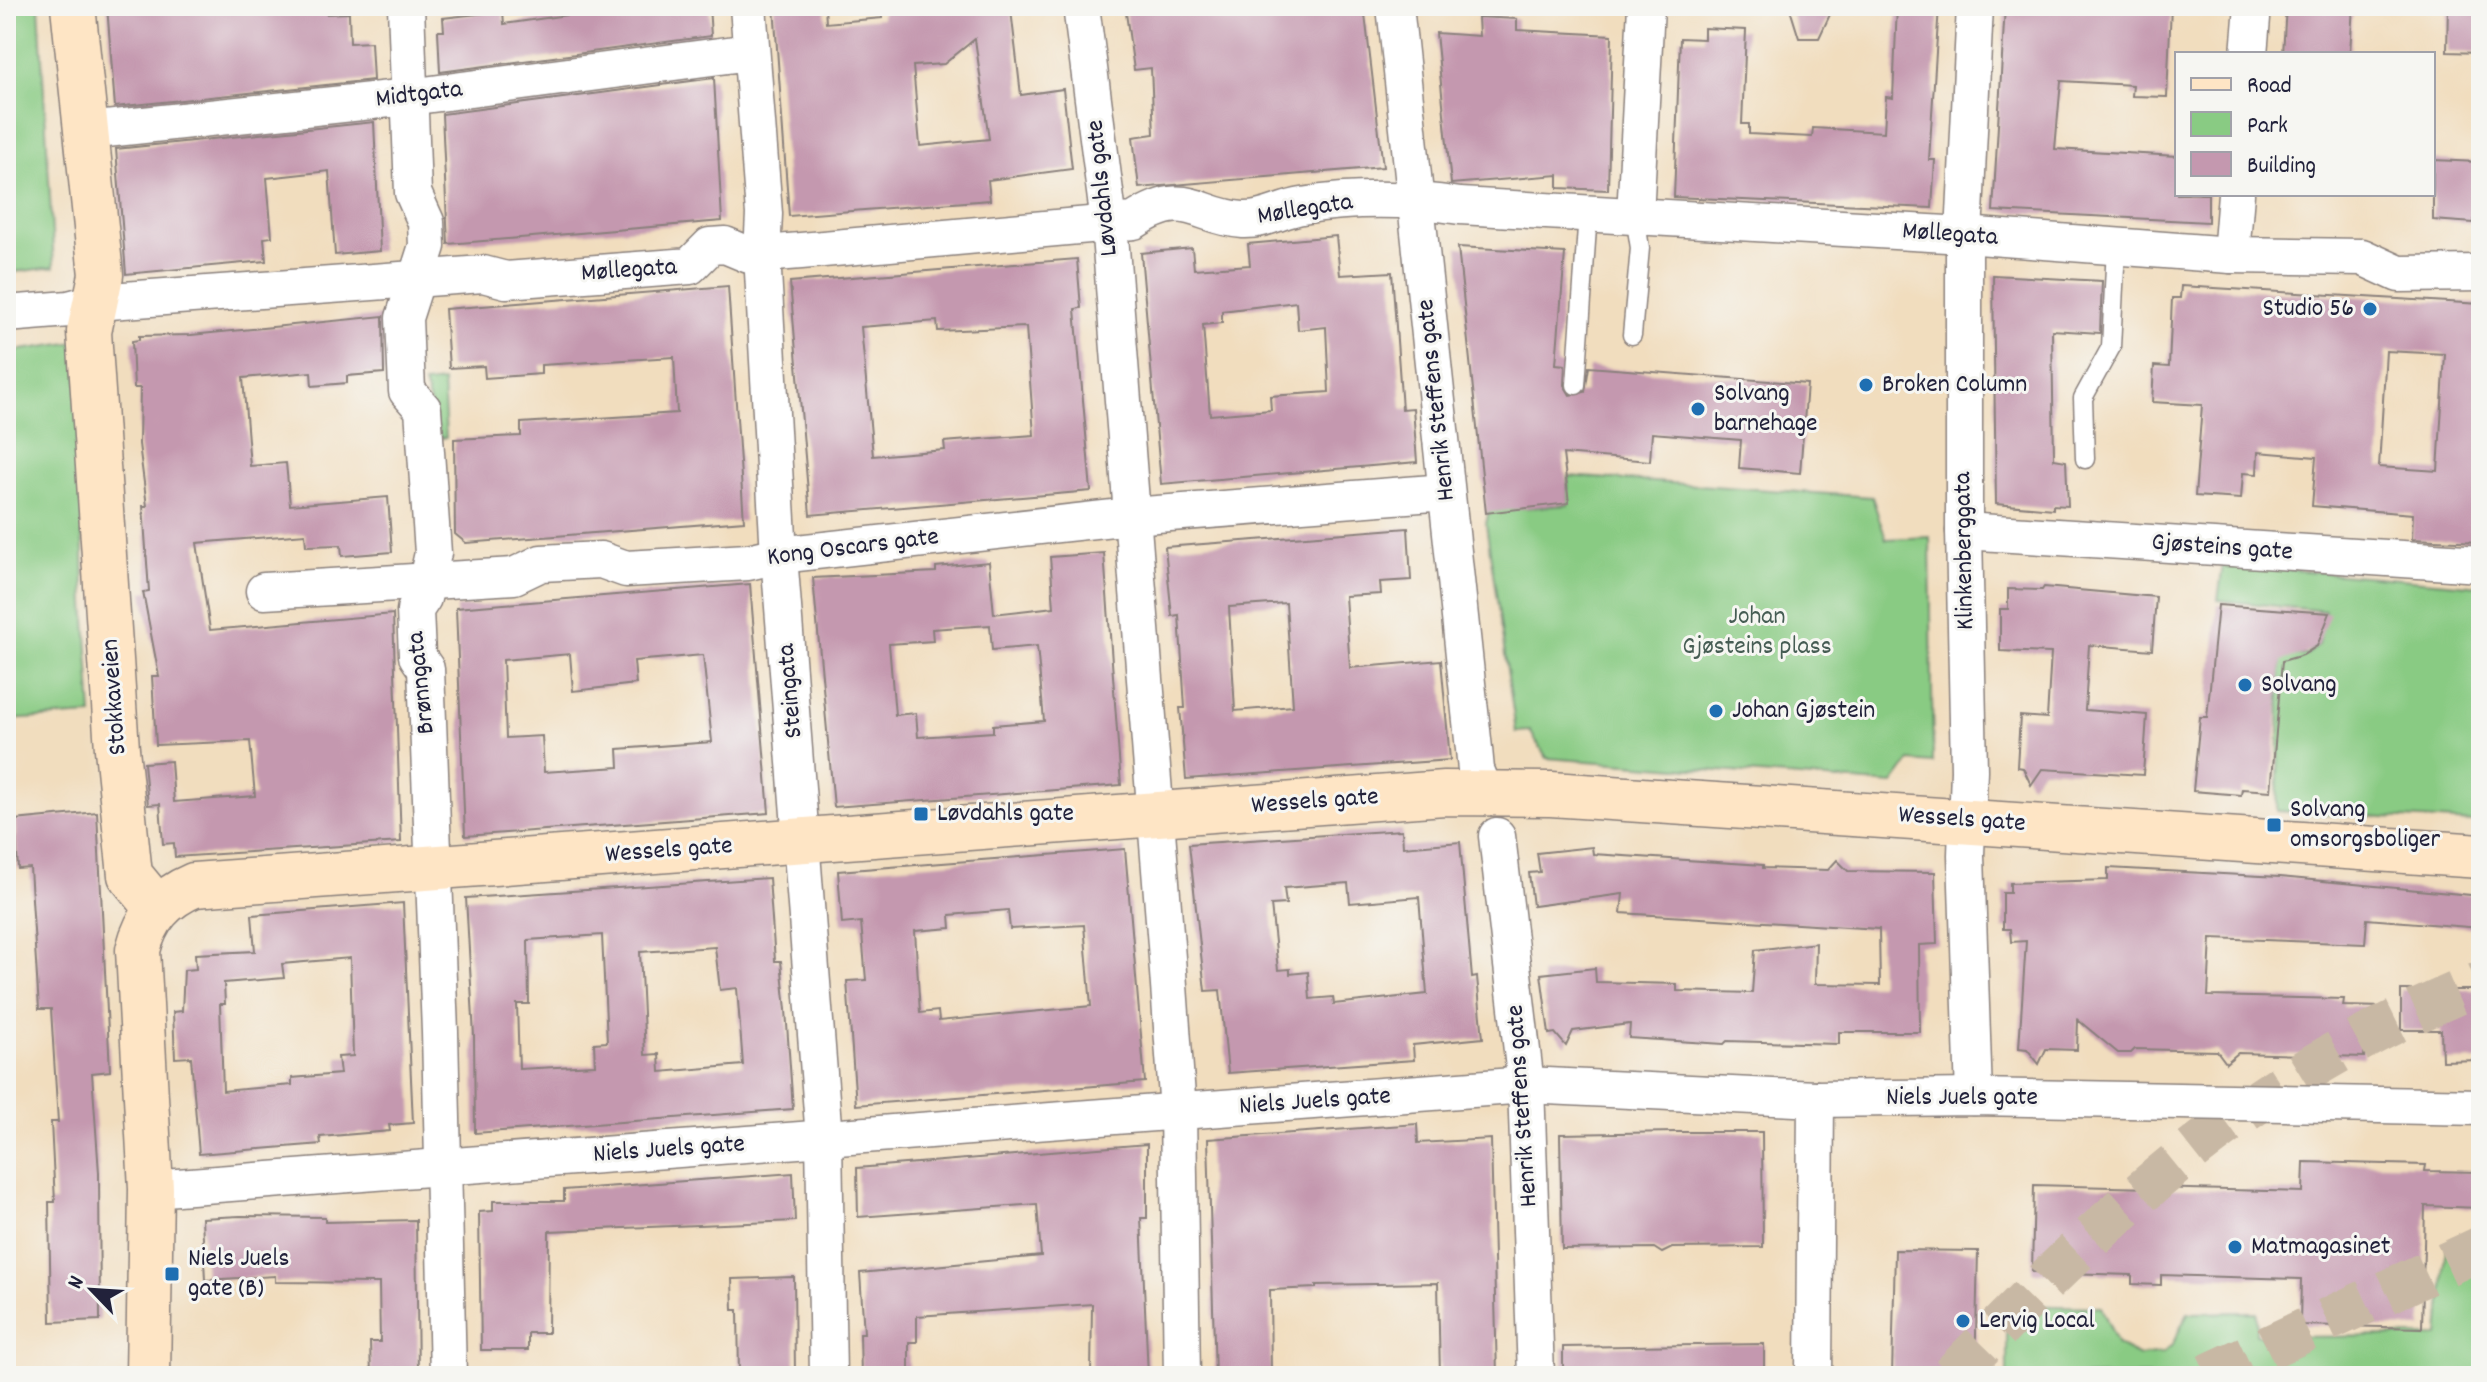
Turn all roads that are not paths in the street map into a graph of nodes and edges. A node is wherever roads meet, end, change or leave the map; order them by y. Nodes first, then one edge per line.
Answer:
1 (73, 6) edge
2 (406, 6) edge
3 (748, 6) edge
4 (1081, 6) edge
5 (1395, 6) edge
6 (1646, 6) edge
7 (1975, 6) edge
8 (2253, 6) edge
9 (750, 52) junction
10 (2249, 52) edge
11 (409, 97) junction
12 (87, 131) junction
13 (2236, 196) edge
14 (1415, 199) junction
15 (1588, 213) junction
16 (1635, 216) junction
17 (1109, 223) junction
18 (1964, 235) junction
19 (2116, 247) junction
20 (762, 254) junction
21 (2231, 255) junction
22 (2481, 273) edge
23 (417, 279) junction
24 (96, 302) junction
25 (6, 314) edge
26 (1632, 335) dead end
27 (1576, 385) dead end
28 (2085, 459) dead end
29 (1446, 492) junction
30 (1131, 516) junction
31 (1964, 531) junction
32 (779, 555) junction
33 (2481, 564) edge
34 (427, 581) junction
35 (264, 591) dead end
36 (1485, 792) junction
37 (1155, 813) junction
38 (1969, 820) junction
39 (1497, 836) dead end
40 (804, 842) junction
41 (2481, 856) edge
42 (432, 867) junction
43 (158, 909) junction
44 (1526, 1085) junction
45 (1974, 1097) junction
46 (1816, 1099) junction
47 (2481, 1107) edge
48 (1178, 1111) junction
49 (824, 1138) junction
50 (441, 1167) junction
51 (151, 1189) junction
52 (148, 1376) edge
53 (448, 1376) edge
54 (828, 1376) edge
55 (1182, 1376) edge
56 (1536, 1376) edge
57 (1814, 1376) edge

1 - 12 main road, Stokkaveien
2 - 11 street, Brønngata
3 - 9 street, Steingata
4 - 17 street, Løvdahls gate
5 - 14 street, Henrik Steffens gate
6 - 16 street
7 - 18 street, Klinkenberggata
8 - 10 street
9 - 11 street, Midtgata
9 - 20 street, Steingata
11 - 12 street, Midtgata
11 - 23 street, Brønngata
12 - 24 main road, Stokkaveien
13 - 21 street
14 - 15 street, Møllegata
14 - 17 street, Møllegata
14 - 29 street, Henrik Steffens gate
15 - 16 street, Møllegata
15 - 27 lane
16 - 18 street, Møllegata
16 - 26 lane
17 - 20 street, Møllegata
17 - 30 street, Løvdahls gate
18 - 19 street, Møllegata
18 - 31 street, Klinkenberggata
19 - 21 street, Møllegata
19 - 28 lane
20 - 23 street, Møllegata
20 - 32 street, Steingata
21 - 22 street, Møllegata
23 - 24 street, Møllegata
23 - 34 street, Brønngata
24 - 25 street, Møllegata
24 - 43 main road, Stokkaveien
29 - 30 street, Kong Oscars gate
29 - 36 street, Henrik Steffens gate
30 - 32 street, Kong Oscars gate
30 - 37 street, Løvdahls gate
31 - 33 street, Gjøsteins gate
31 - 38 street, Klinkenberggata
32 - 34 street, Kong Oscars gate
32 - 40 street, Steingata
34 - 35 street, Kong Oscars gate
34 - 42 street, Brønngata
36 - 37 main road, Wessels gate
36 - 38 main road, Wessels gate
37 - 40 main road, Wessels gate
37 - 48 street, Løvdahls gate
38 - 41 main road, Wessels gate
38 - 45 street, Klinkenberggata
39 - 44 street, Henrik Steffens gate
40 - 42 main road, Wessels gate
40 - 49 street, Steingata
42 - 43 main road, Wessels gate
42 - 50 street, Brønngata
43 - 51 main road
44 - 46 street, Niels Juels gate
44 - 48 street, Niels Juels gate
44 - 56 street, Henrik Steffens gate
45 - 46 street, Niels Juels gate
45 - 47 street, Niels Juels gate
46 - 57 street
48 - 49 street, Niels Juels gate
48 - 55 street, Løvdahls gate
49 - 50 street, Niels Juels gate
49 - 54 street, Steingata
50 - 51 street, Niels Juels gate
50 - 53 street, Brønngata
51 - 52 main road

